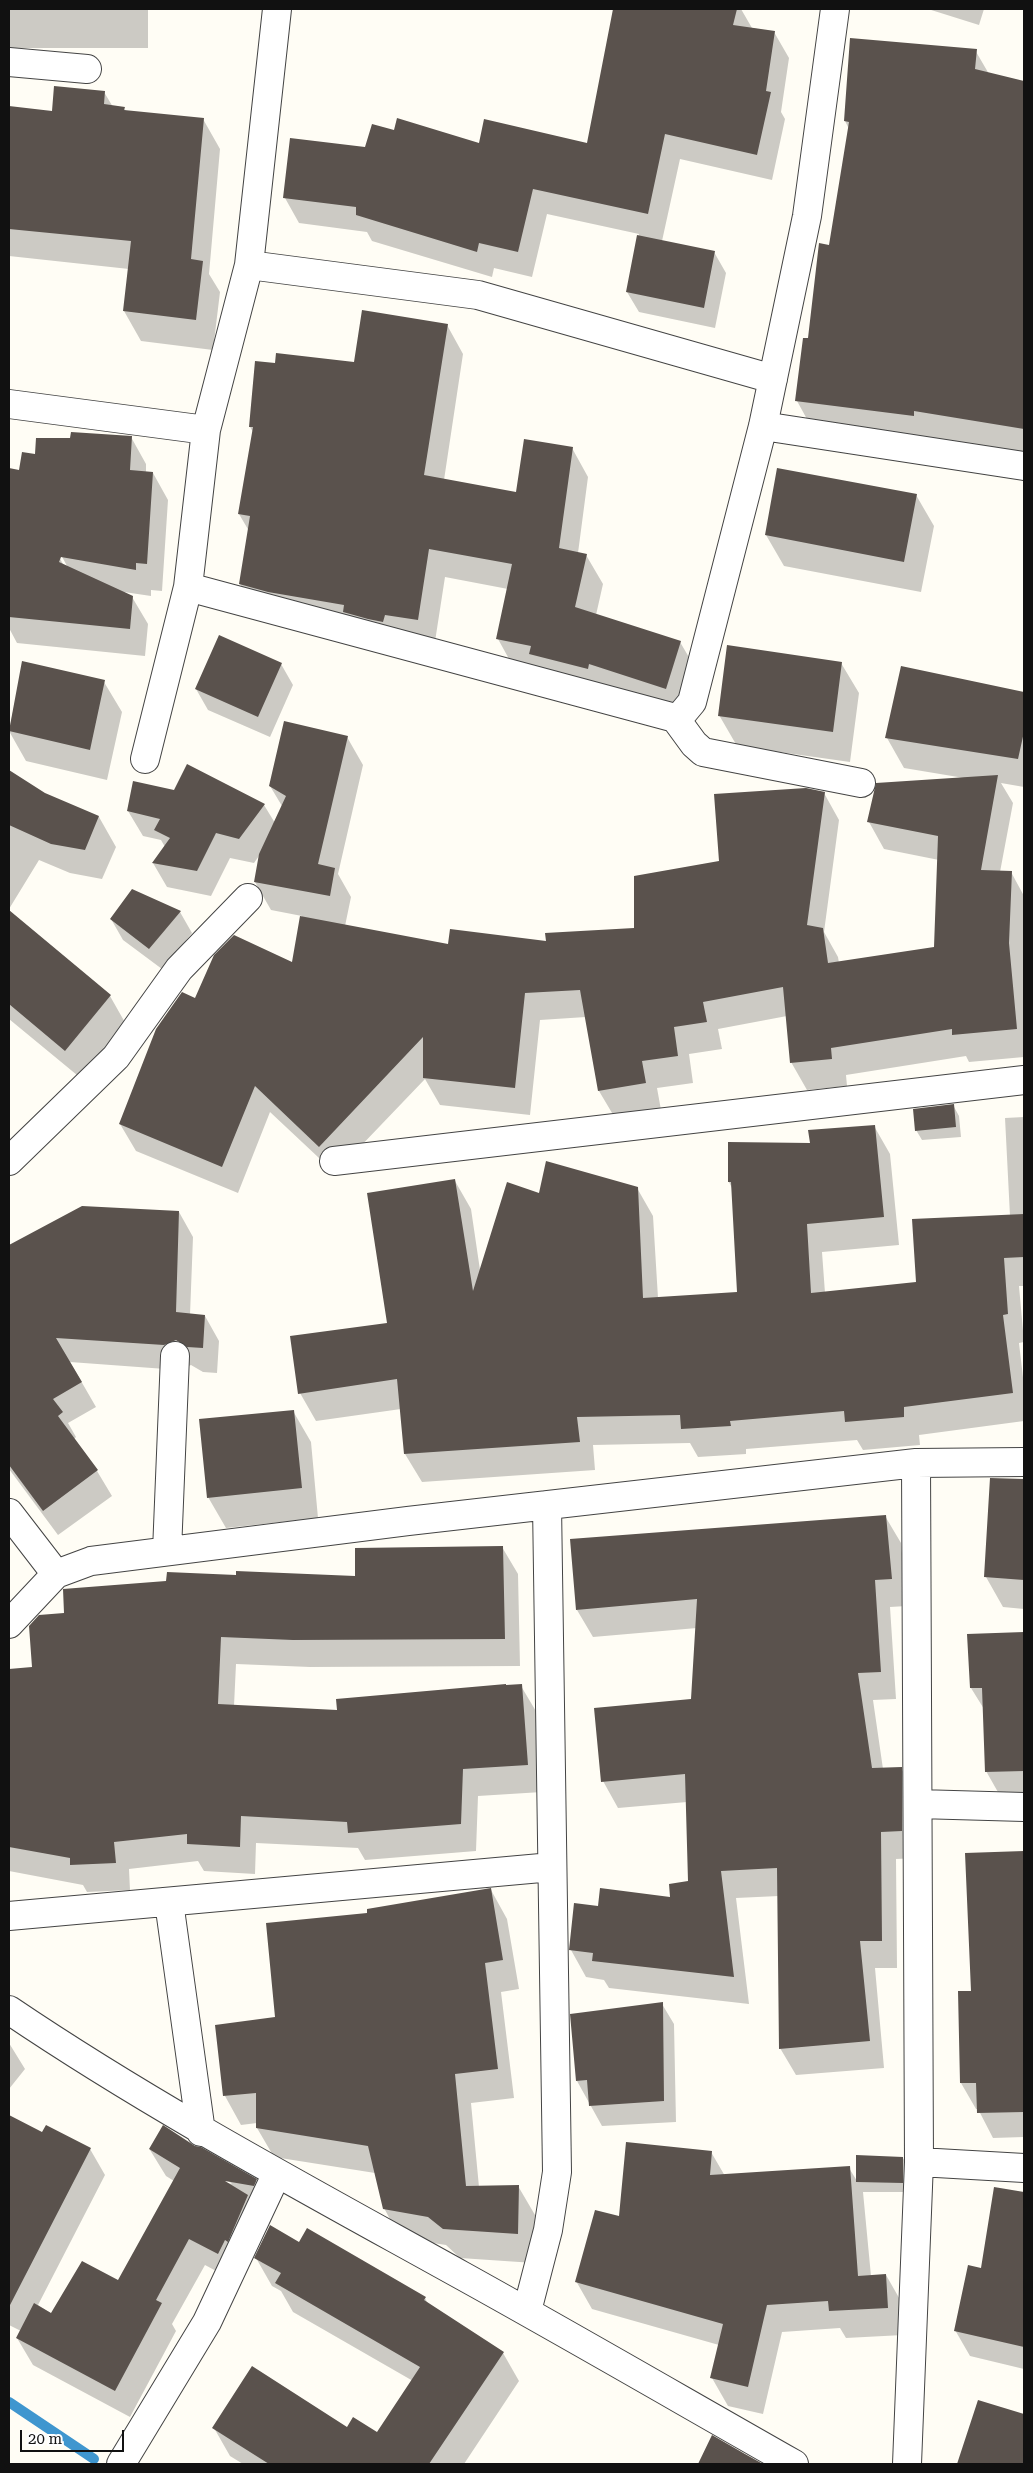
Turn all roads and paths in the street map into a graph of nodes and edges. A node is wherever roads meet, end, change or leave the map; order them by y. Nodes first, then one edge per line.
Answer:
1 (276, 9) edge
2 (835, 9) edge
3 (9, 62) edge
4 (87, 69) dead end
5 (249, 265) junction
6 (773, 380) junction
7 (9, 404) edge
8 (763, 426) junction
9 (206, 430) junction
10 (1024, 466) edge
11 (188, 587) junction
12 (675, 718) junction
13 (145, 759) dead end
14 (861, 783) dead end
15 (248, 898) dead end
16 (1024, 1080) edge
17 (11, 1156) edge
18 (334, 1161) dead end
19 (174, 1356) dead end
20 (1024, 1462) edge
21 (916, 1463) junction
22 (547, 1505) junction
23 (9, 1513) edge
24 (167, 1551) junction
25 (56, 1574) junction
26 (9, 1624) edge
27 (918, 1804) junction
28 (1024, 1807) edge
29 (552, 1867) junction
30 (169, 1902) junction
31 (9, 1916) edge
32 (9, 2010) edge
33 (201, 2132) junction
34 (920, 2162) junction
35 (1024, 2168) edge
36 (277, 2174) junction
37 (527, 2311) junction
38 (121, 2464) edge
39 (794, 2464) edge
40 (907, 2464) edge

1 - 5 street
2 - 6 street
3 - 4 street
5 - 6 street
5 - 9 street
6 - 8 street
7 - 9 street
8 - 10 street
8 - 12 street
9 - 11 street
11 - 12 street
11 - 13 street
12 - 14 street
15 - 17 street
16 - 18 street
19 - 24 street
20 - 21 street
21 - 22 street
21 - 27 street
22 - 24 street
22 - 29 street
23 - 25 street
24 - 25 street
25 - 26 street
27 - 28 street
27 - 34 street
29 - 30 street
29 - 37 street
30 - 31 street
30 - 33 street
32 - 33 street
33 - 36 street
34 - 35 street
34 - 40 street
36 - 37 street
36 - 38 street
37 - 39 street

